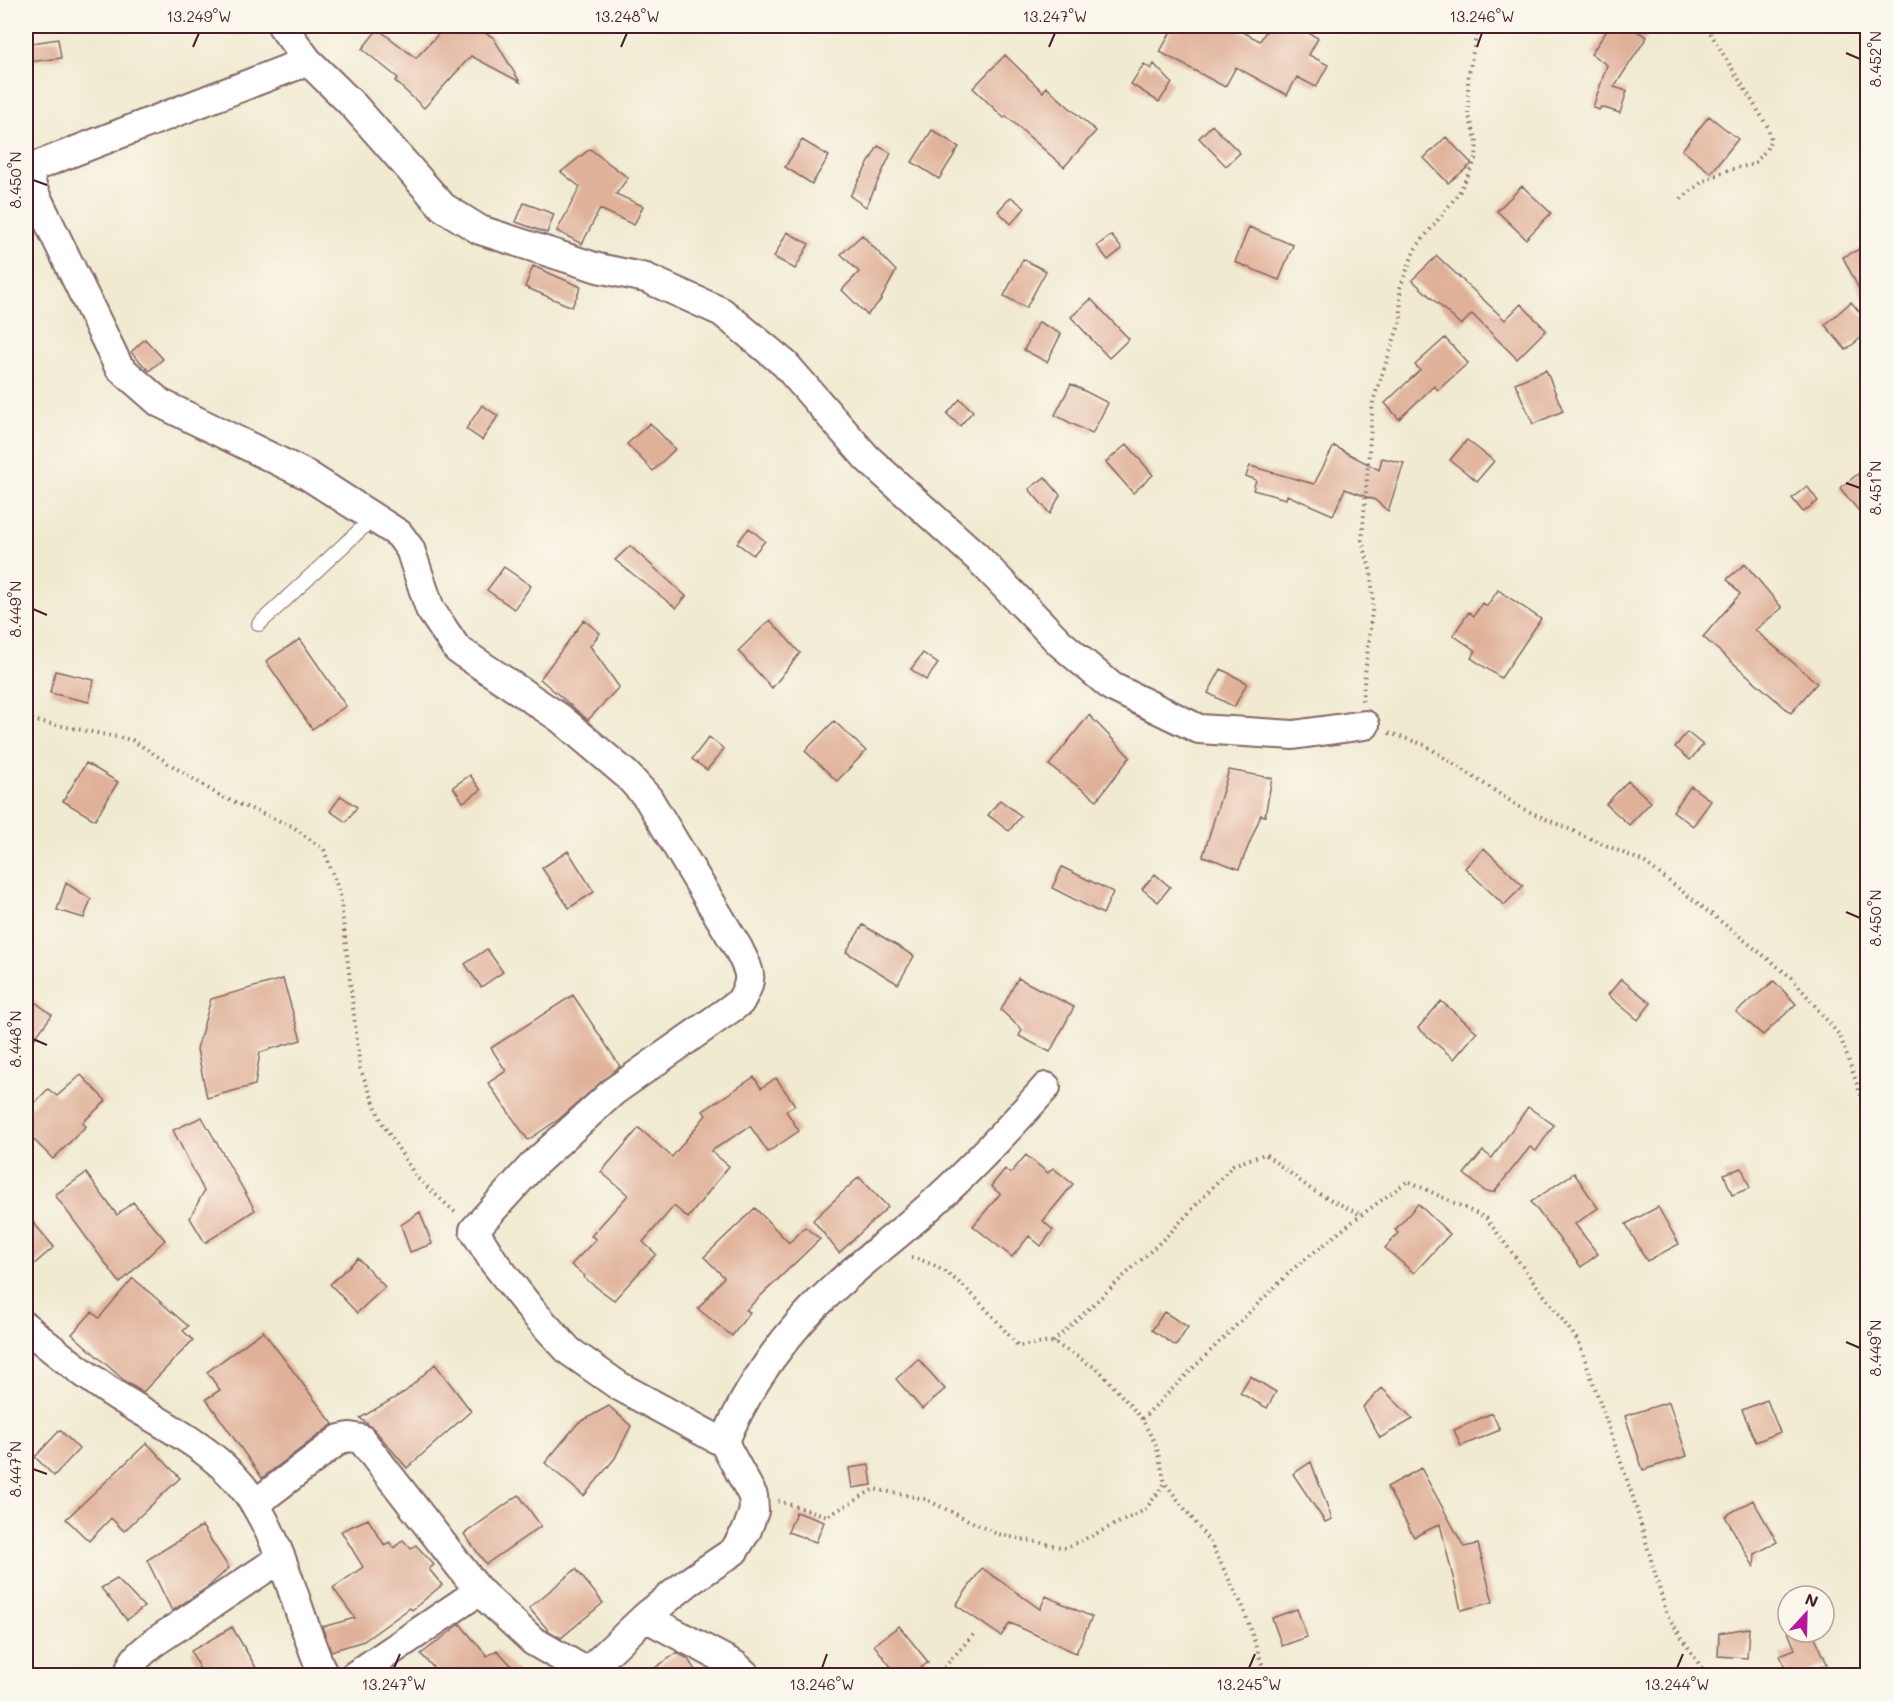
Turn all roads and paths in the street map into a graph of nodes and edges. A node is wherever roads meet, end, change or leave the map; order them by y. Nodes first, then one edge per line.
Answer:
1 (282, 26) edge
2 (1479, 26) edge
3 (1706, 26) edge
4 (308, 61) junction
5 (27, 170) edge
6 (1681, 199) dead end
7 (374, 517) junction
8 (259, 624) dead end
9 (26, 719) edge
10 (1365, 725) junction
11 (1046, 1087) dead end
12 (1868, 1115) edge
13 (1361, 1215) junction
14 (474, 1230) junction
15 (873, 1253) junction
16 (26, 1327) edge
17 (1053, 1342) junction
18 (1142, 1419) junction
19 (724, 1443) junction
20 (1165, 1483) junction
21 (753, 1496) junction
22 (255, 1504) junction
23 (281, 1558) junction
24 (479, 1591) junction
25 (645, 1617) junction
26 (975, 1633) dead end
27 (585, 1674) edge
28 (129, 1676) edge
29 (324, 1676) edge
30 (354, 1676) edge
31 (747, 1676) edge
32 (936, 1676) edge
33 (1266, 1676) edge
34 (1707, 1676) edge

1 - 4 street
2 - 10 path
3 - 6 path
4 - 5 street
4 - 10 street
5 - 7 street
7 - 8 lane
7 - 14 street
9 - 14 path
10 - 12 path
11 - 15 street
13 - 17 path
13 - 18 path
13 - 34 path
14 - 19 street
15 - 17 path
15 - 19 street
16 - 22 street
17 - 18 path
18 - 20 path
19 - 21 street
20 - 21 path
20 - 33 path
21 - 25 street
22 - 23 street
22 - 24 street
23 - 28 street
23 - 29 street
24 - 27 street
24 - 30 street
25 - 27 street
25 - 31 street
26 - 32 path

